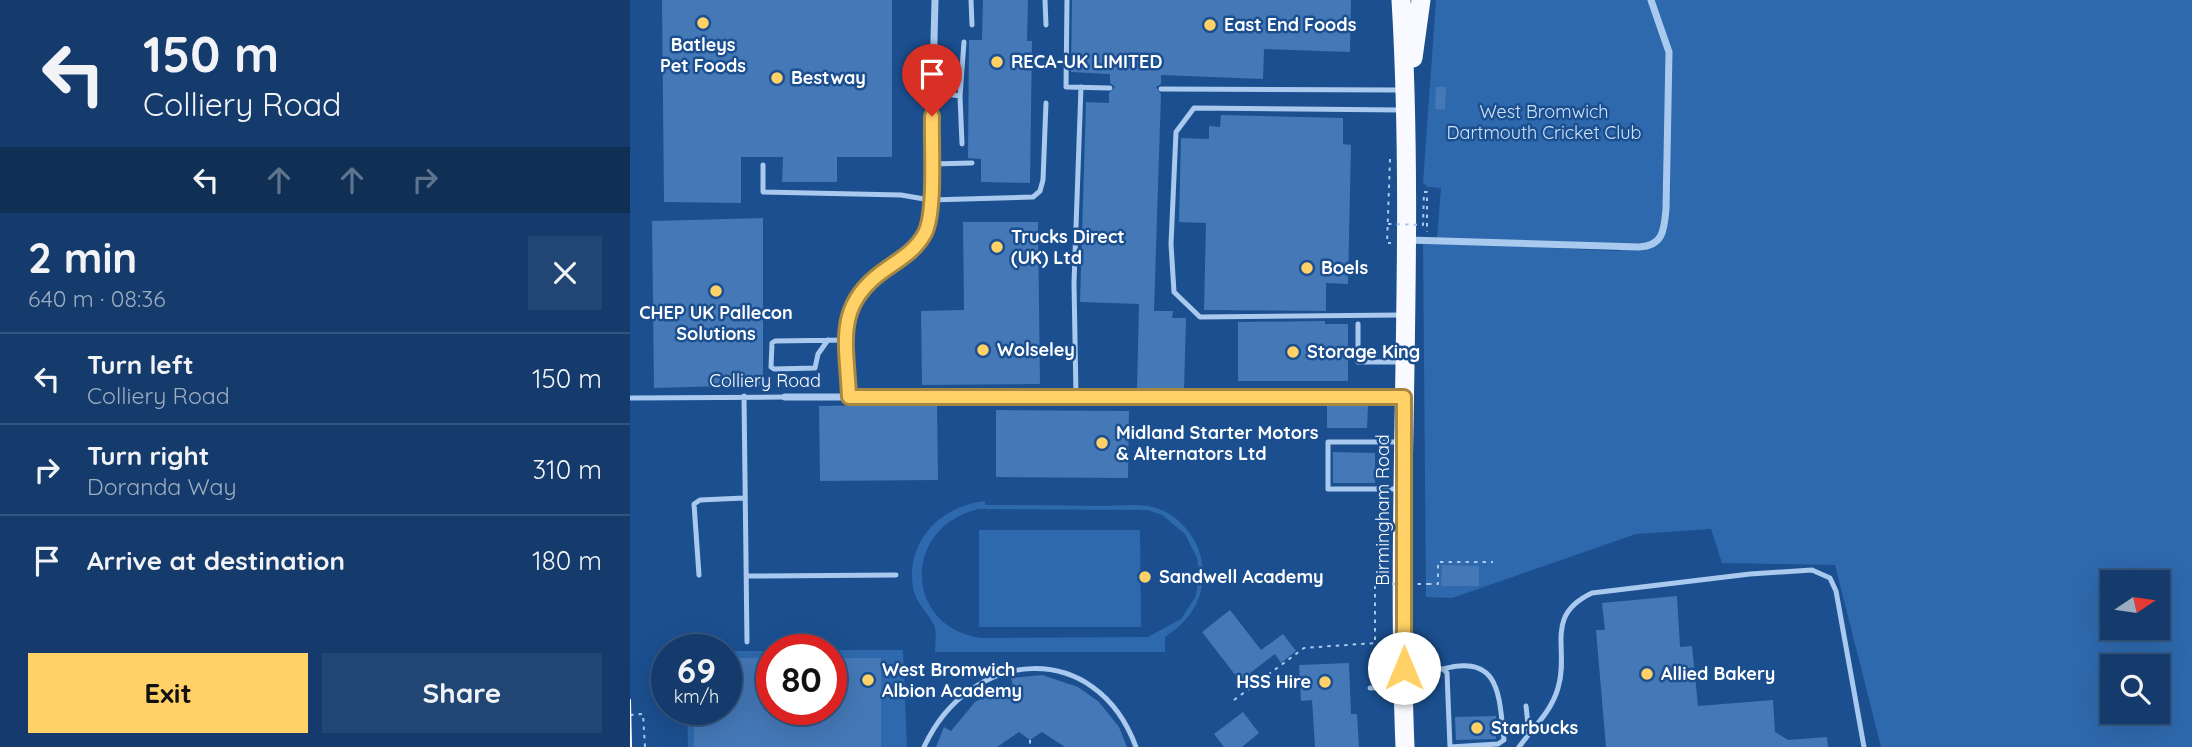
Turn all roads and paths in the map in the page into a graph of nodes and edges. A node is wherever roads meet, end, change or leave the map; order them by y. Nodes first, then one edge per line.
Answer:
1 (935, 0) edge
2 (971, 0) edge
3 (1045, 0) edge
4 (1067, 0) edge
5 (1401, 0) edge
6 (1421, 0) edge
7 (1651, 0) edge
8 (1046, 24) dead end
9 (972, 25) dead end
10 (964, 43) dead end
11 (1081, 87) junction
12 (1110, 88) dead end
13 (1161, 89) dead end
14 (933, 92) junction
15 (960, 96) junction
16 (1408, 99) junction
17 (1046, 103) dead end
18 (962, 144) dead end
19 (972, 163) dead end
20 (931, 164) junction
21 (763, 165) dead end
22 (1389, 165) dead end
23 (930, 200) junction
24 (1388, 224) junction
25 (1425, 224) junction
26 (1427, 234) dead end
27 (1395, 240) junction
28 (1403, 315) junction
29 (1358, 324) dead end
30 (828, 340) junction
31 (847, 340) junction
32 (1405, 362) junction
33 (744, 396) junction
34 (1076, 396) junction
35 (785, 397) joint
36 (849, 397) junction
37 (1404, 397) junction
38 (630, 398) edge
39 (1405, 442) junction
40 (1405, 489) junction
41 (744, 498) junction
42 (1493, 562) dead end
43 (699, 575) dead end
44 (896, 575) dead end
45 (746, 576) junction
46 (747, 642) dead end
47 (1443, 669) junction
48 (1404, 678) junction
49 (1370, 688) dead end
50 (1234, 700) dead end
51 (1526, 706) dead end
52 (630, 715) edge
53 (1529, 734) junction
54 (1030, 740) dead end
55 (645, 747) edge
56 (924, 747) edge
57 (1030, 747) edge
58 (1136, 747) edge
59 (1405, 747) edge
60 (1450, 747) edge
61 (1519, 747) edge
62 (1864, 747) edge

1 - 14 street
2 - 9 lane
3 - 8 lane
4 - 11 lane
5 - 16 highway, Birmingham Road
6 - 16 highway, Birmingham Road
7 - 27 street
10 - 15 lane
11 - 12 lane
11 - 34 lane
13 - 16 lane
14 - 15 lane
14 - 20 street
15 - 18 lane
16 - 27 highway, Birmingham Road
16 - 28 lane
17 - 23 lane
19 - 20 lane
20 - 23 street
21 - 23 lane
22 - 24 path
23 - 31 street
24 - 25 path, bridge
24 - 27 path
25 - 25 path, bridge
25 - 26 path
27 - 28 highway, Birmingham Road
28 - 32 highway, Birmingham Road
29 - 32 lane
30 - 30 lane
30 - 31 lane
31 - 36 street
32 - 37 highway, Birmingham Road
33 - 35 lane, Colliery Road
33 - 38 lane, Colliery Road
33 - 41 lane
34 - 36 street, Colliery Road
34 - 37 street, Colliery Road
35 - 36 street, Colliery Road
37 - 39 highway, Birmingham Road
39 - 40 highway, Birmingham Road
39 - 40 lane
40 - 48 highway, Birmingham Road
41 - 43 lane
41 - 45 lane
42 - 50 path, bridge
44 - 45 lane
45 - 46 lane
47 - 48 lane
47 - 60 lane
47 - 60 lane
48 - 49 lane
48 - 59 highway, Birmingham Road
51 - 53 lane
52 - 55 path
53 - 61 lane
53 - 62 lane
54 - 57 path
56 - 58 lane

